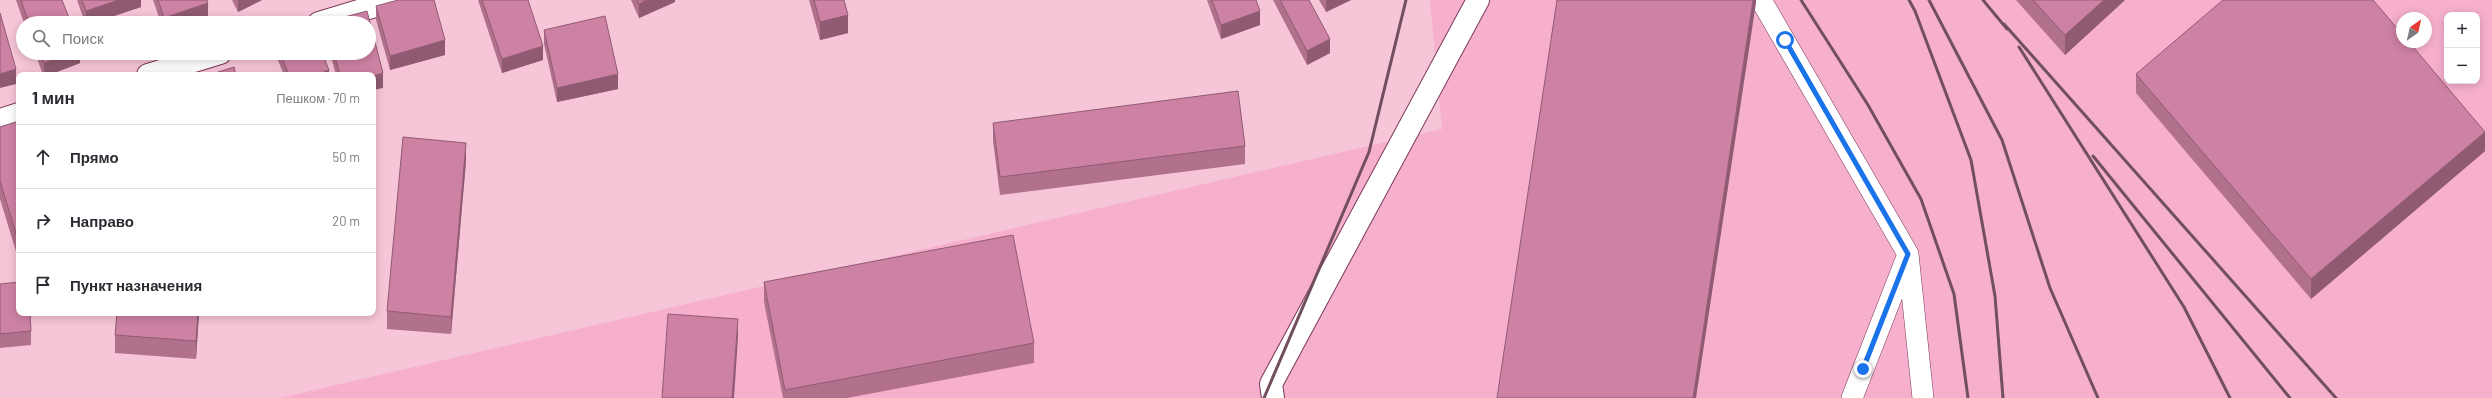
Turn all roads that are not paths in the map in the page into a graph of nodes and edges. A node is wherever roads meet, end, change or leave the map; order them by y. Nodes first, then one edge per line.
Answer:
1 (395, 0) edge
2 (1478, 0) edge
3 (1761, 0) edge
4 (342, 16) edge
5 (197, 60) edge
6 (158, 72) edge
7 (16, 115) edge
8 (0, 120) edge
9 (1908, 254) junction
10 (1273, 398) edge
11 (1852, 398) edge
12 (1923, 398) edge

1 - 4 street
2 - 10 street
3 - 9 lane
5 - 6 street
7 - 8 street
9 - 11 lane
9 - 12 lane

